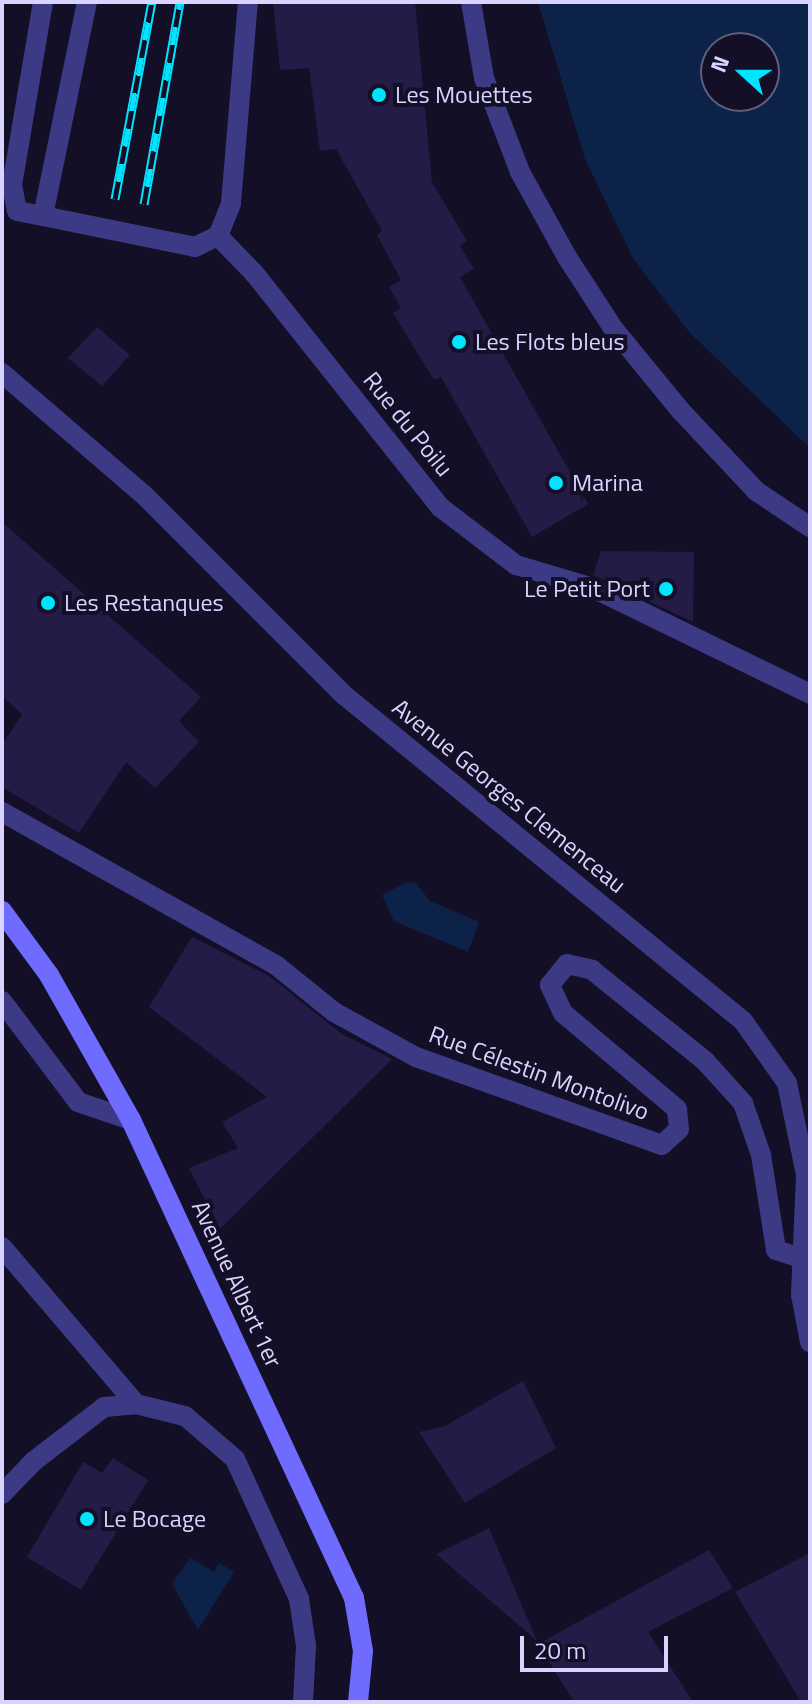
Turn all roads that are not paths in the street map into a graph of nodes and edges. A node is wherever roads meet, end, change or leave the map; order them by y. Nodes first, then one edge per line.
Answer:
1 (43, 2) edge
2 (87, 2) edge
3 (248, 2) edge
4 (471, 2) edge
5 (43, 216) junction
6 (218, 236) junction
7 (2, 373) edge
8 (810, 527) edge
9 (810, 694) edge
10 (2, 812) edge
11 (2, 911) edge
12 (2, 1001) edge
13 (131, 1120) junction
14 (2, 1247) edge
15 (801, 1258) junction
16 (810, 1342) edge
17 (136, 1404) junction
18 (2, 1494) edge
19 (303, 1702) edge
20 (358, 1702) edge

1 - 5 street
2 - 5 street
3 - 6 street
4 - 8 street
5 - 6 street
6 - 9 street, Rue du Poilu
7 - 15 street, Avenue Georges Clemenceau
10 - 15 street, Rue Célestin Montolivo
11 - 13 main road, Avenue Albert 1er
12 - 13 street
13 - 20 main road, Avenue Albert 1er
14 - 17 street
15 - 16 street, Avenue Georges Clemenceau
17 - 18 street
17 - 19 street

